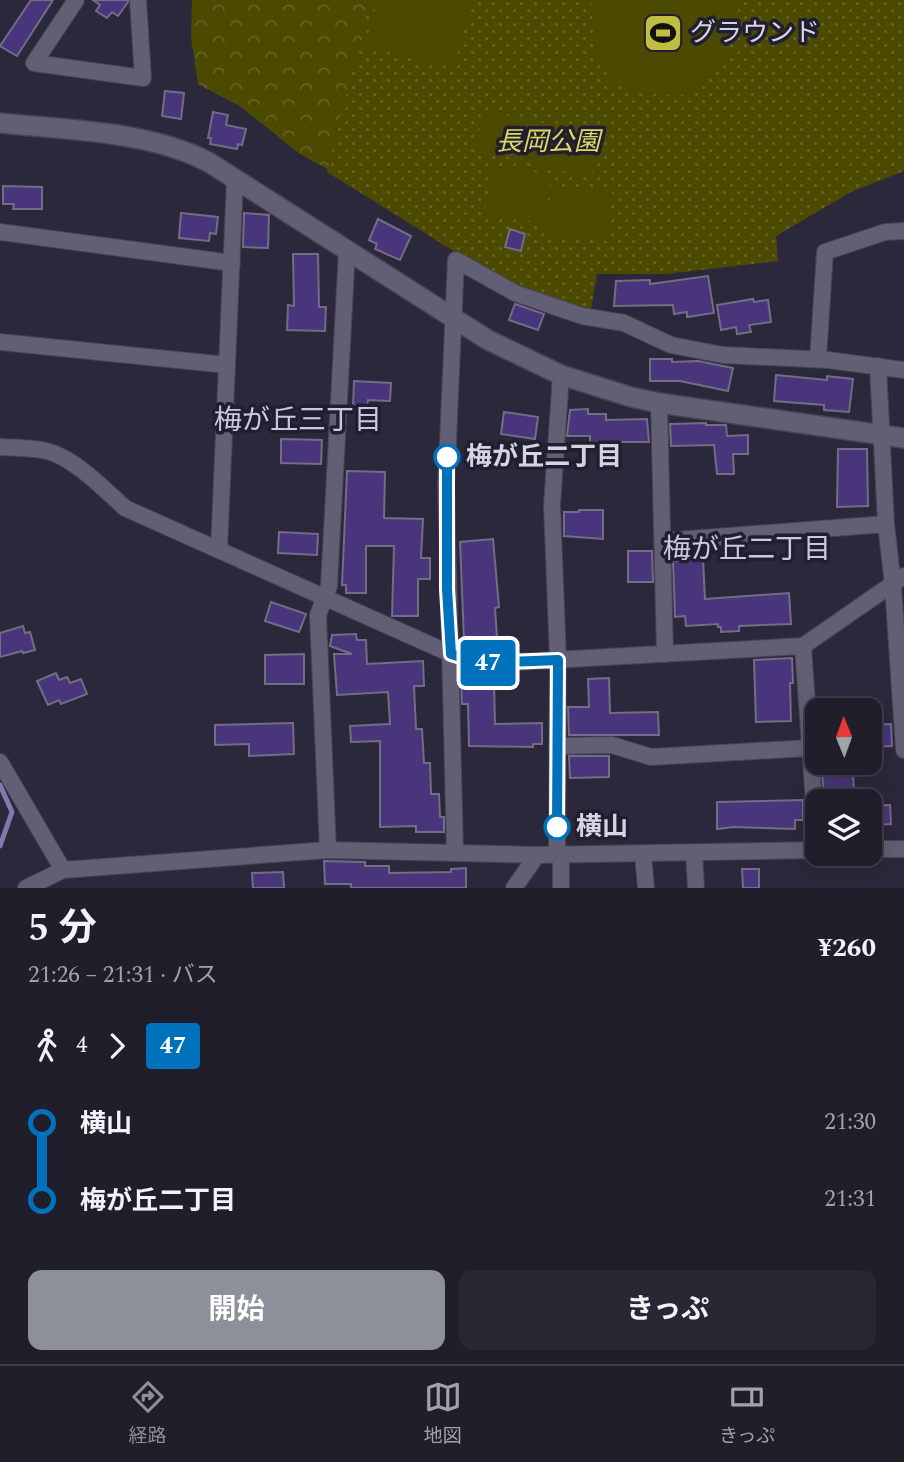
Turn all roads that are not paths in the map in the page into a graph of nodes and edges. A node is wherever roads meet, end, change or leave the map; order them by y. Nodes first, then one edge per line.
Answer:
1 (76, 0) edge
2 (138, 0) edge
3 (0, 123) edge
4 (235, 179) junction
5 (904, 231) edge
6 (0, 232) edge
7 (347, 251) junction
8 (232, 263) junction
9 (454, 319) junction
10 (0, 342) edge
11 (818, 359) junction
12 (227, 365) junction
13 (877, 366) junction
14 (904, 370) edge
15 (561, 375) junction
16 (659, 403) junction
17 (880, 434) junction
18 (904, 438) edge
19 (0, 447) edge
20 (886, 524) junction
21 (663, 541) junction
22 (219, 550) junction
23 (899, 581) edge
24 (324, 598) junction
25 (803, 646) junction
26 (451, 654) junction
27 (665, 654) junction
28 (558, 660) junction
29 (901, 662) edge
30 (807, 698) edge
31 (557, 746) junction
32 (805, 748) edge
33 (904, 750) edge
34 (0, 762) edge
35 (805, 849) edge
36 (882, 849) edge
37 (904, 849) edge
38 (328, 850) junction
39 (455, 852) junction
40 (694, 853) junction
41 (559, 854) junction
42 (643, 854) junction
43 (537, 855) junction
44 (63, 870) junction
45 (26, 888) edge
46 (514, 888) edge
47 (561, 888) edge
48 (646, 888) edge
49 (696, 888) edge

1 - 2 street
3 - 4 street
4 - 7 street
4 - 8 street
5 - 11 street
6 - 8 street
7 - 9 street
7 - 24 street
8 - 12 street
9 - 11 street
9 - 15 street
9 - 26 street
10 - 12 street
11 - 13 street
12 - 22 street
13 - 14 street
13 - 17 street
15 - 16 street
15 - 28 street
16 - 17 street
16 - 21 street
17 - 18 street
17 - 20 street
19 - 22 street
20 - 21 street
20 - 23 street
21 - 27 street
22 - 24 street
23 - 25 street
23 - 29 street
24 - 26 street
24 - 38 street
25 - 27 street
25 - 30 street
26 - 28 street
26 - 39 street
27 - 28 street
28 - 31 street
29 - 33 street
31 - 32 street
31 - 41 street
34 - 44 street
35 - 40 street
36 - 37 street
38 - 39 street
38 - 44 street
39 - 43 street
40 - 42 street
40 - 49 street
41 - 42 street
41 - 43 street
41 - 47 street
42 - 48 street
43 - 46 street
44 - 45 street

